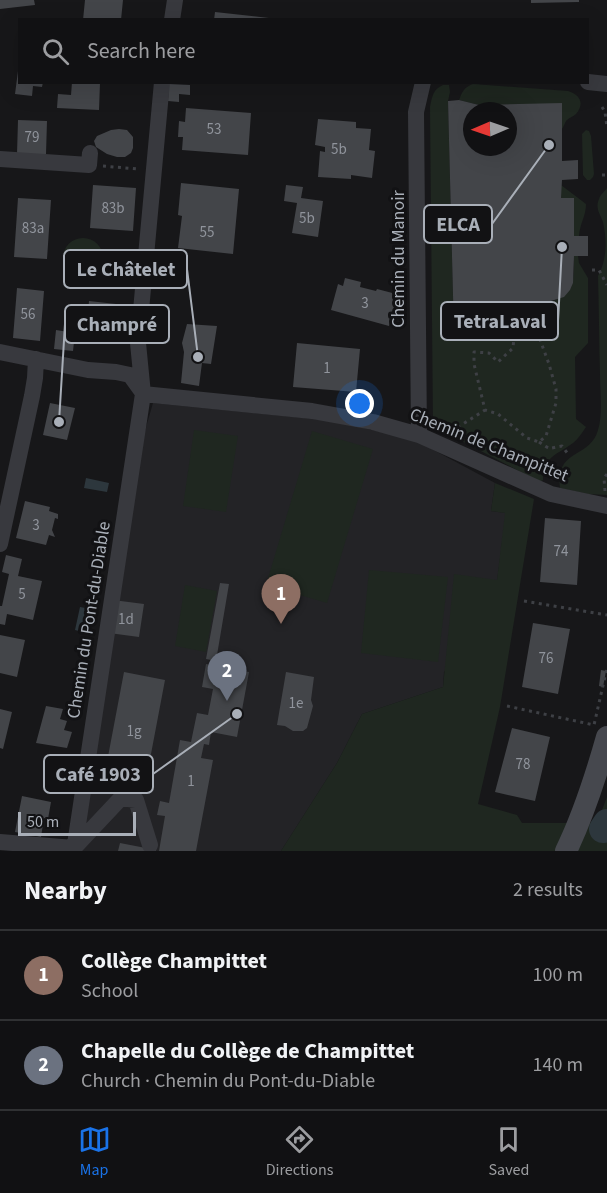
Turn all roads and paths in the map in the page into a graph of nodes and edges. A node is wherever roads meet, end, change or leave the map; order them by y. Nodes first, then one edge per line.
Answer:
1 (175, 0) edge
2 (172, 18) edge
3 (162, 84) edge
4 (423, 84) edge
5 (603, 107) dead end
6 (607, 127) edge
7 (0, 159) edge
8 (90, 159) joint
9 (154, 171) junction
10 (592, 270) dead end
11 (607, 285) edge
12 (0, 352) edge
13 (36, 359) junction
14 (143, 394) junction
15 (485, 410) junction
16 (419, 435) junction
17 (539, 442) junction
18 (442, 446) junction
19 (568, 454) dead end
20 (607, 474) edge
21 (607, 495) edge
22 (607, 506) edge
23 (0, 544) edge
24 (524, 601) dead end
25 (607, 615) edge
26 (607, 668) edge
27 (507, 706) dead end
28 (607, 737) edge
29 (0, 842) edge
30 (150, 845) dead end
31 (74, 849) edge
32 (566, 851) edge

1 - 2 street
3 - 9 street, Chemin du Pont-du-Diable
4 - 16 street, Chemin du Manoir
5 - 6 path
7 - 8 street
8 - 9 path
9 - 14 street, Chemin du Pont-du-Diable
10 - 11 path
12 - 13 street
13 - 14 street
13 - 23 street
14 - 16 street, Chemin de Champittet
14 - 31 street, Chemin du Pont-du-Diable
15 - 17 path
15 - 17 path
15 - 18 path
16 - 18 street, Chemin de Champittet
17 - 19 path
18 - 22 street, Chemin de Champittet
20 - 21 path
24 - 25 path
26 - 27 path
28 - 32 main road
29 - 31 street
30 - 31 street

